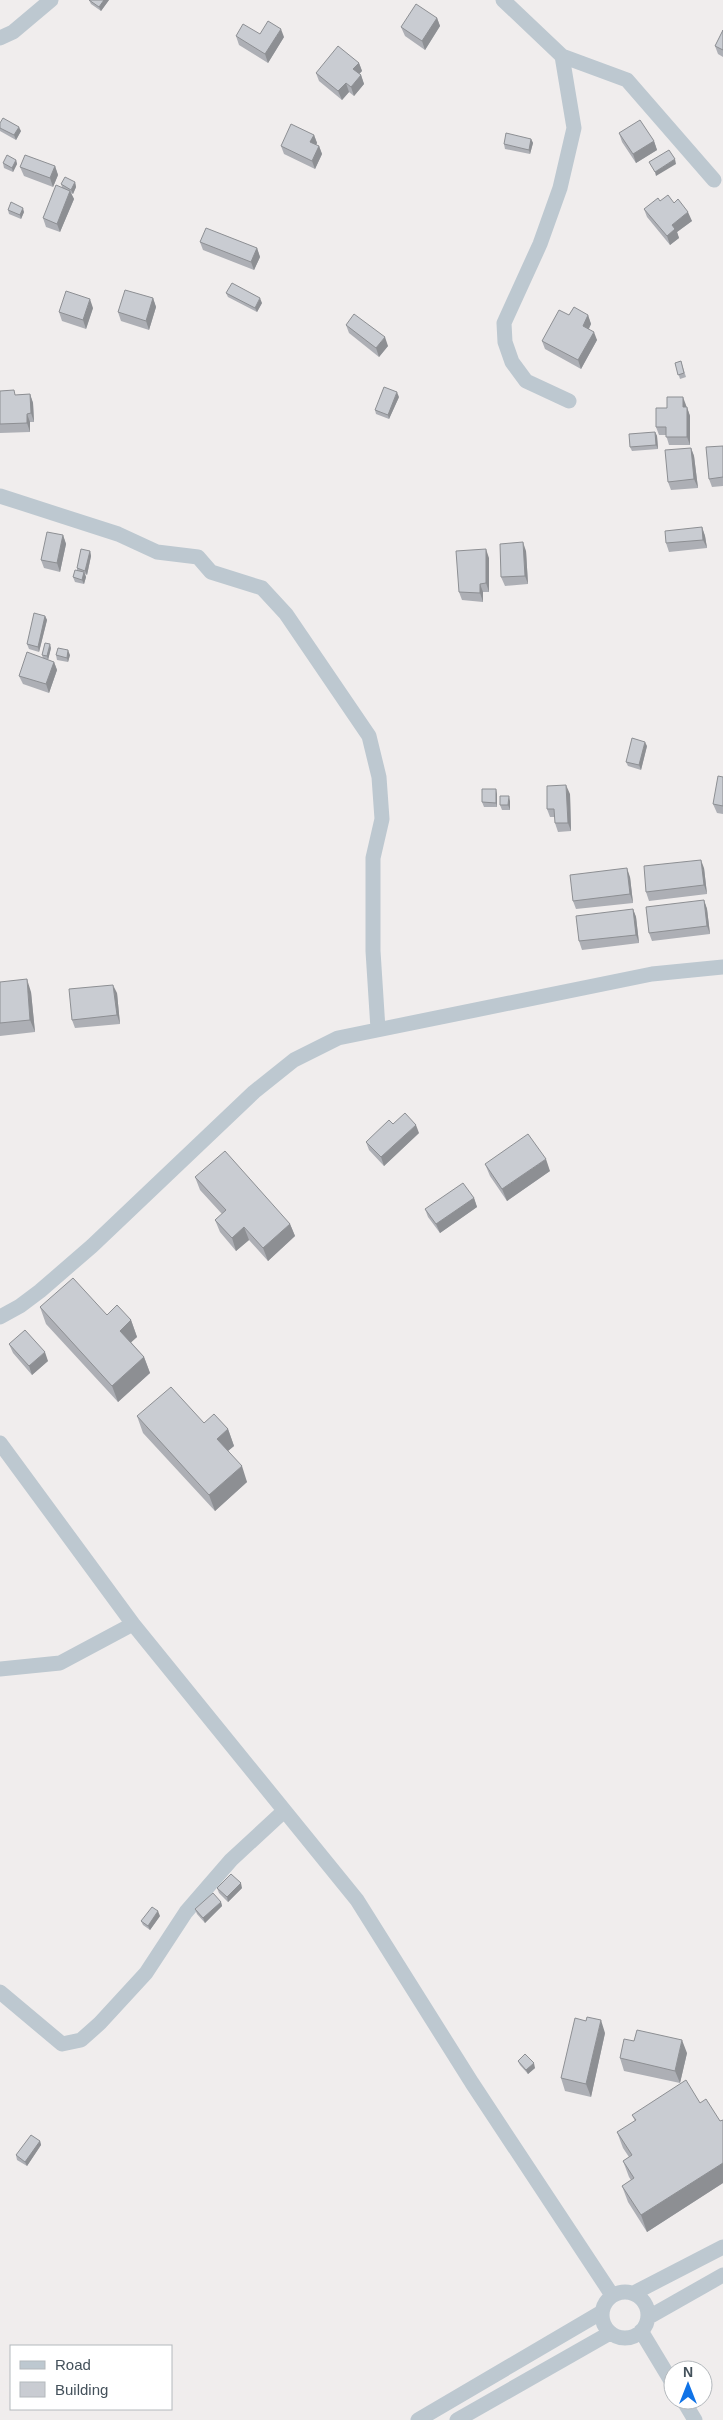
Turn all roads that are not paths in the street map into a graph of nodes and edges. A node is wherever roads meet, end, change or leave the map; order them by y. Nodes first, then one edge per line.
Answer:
1 (51, 0) edge
2 (503, 0) edge
3 (0, 38) edge
4 (562, 56) junction
5 (714, 180) dead end
6 (569, 401) dead end
7 (0, 496) edge
8 (723, 967) edge
9 (378, 1029) junction
10 (0, 1317) edge
11 (0, 1443) edge
12 (132, 1624) junction
13 (0, 1669) edge
14 (284, 1811) junction
15 (0, 1992) edge
16 (723, 2247) edge
17 (723, 2275) edge
18 (634, 2293) junction
19 (612, 2295) junction
20 (602, 2312) junction
21 (649, 2317) junction
22 (641, 2331) junction
23 (610, 2333) junction
24 (663, 2367) edge
25 (418, 2420) edge
26 (456, 2420) edge

1 - 3 street
2 - 4 street
4 - 5 street
4 - 6 street
7 - 9 street
8 - 9 street
9 - 10 street
11 - 12 street
12 - 13 street
12 - 14 street
14 - 15 street
14 - 19 street
16 - 18 street
17 - 21 street
18 - 19 street
18 - 21 street
19 - 20 street
20 - 23 street
20 - 25 street
21 - 22 street
22 - 23 street
22 - 24 street
23 - 26 street

